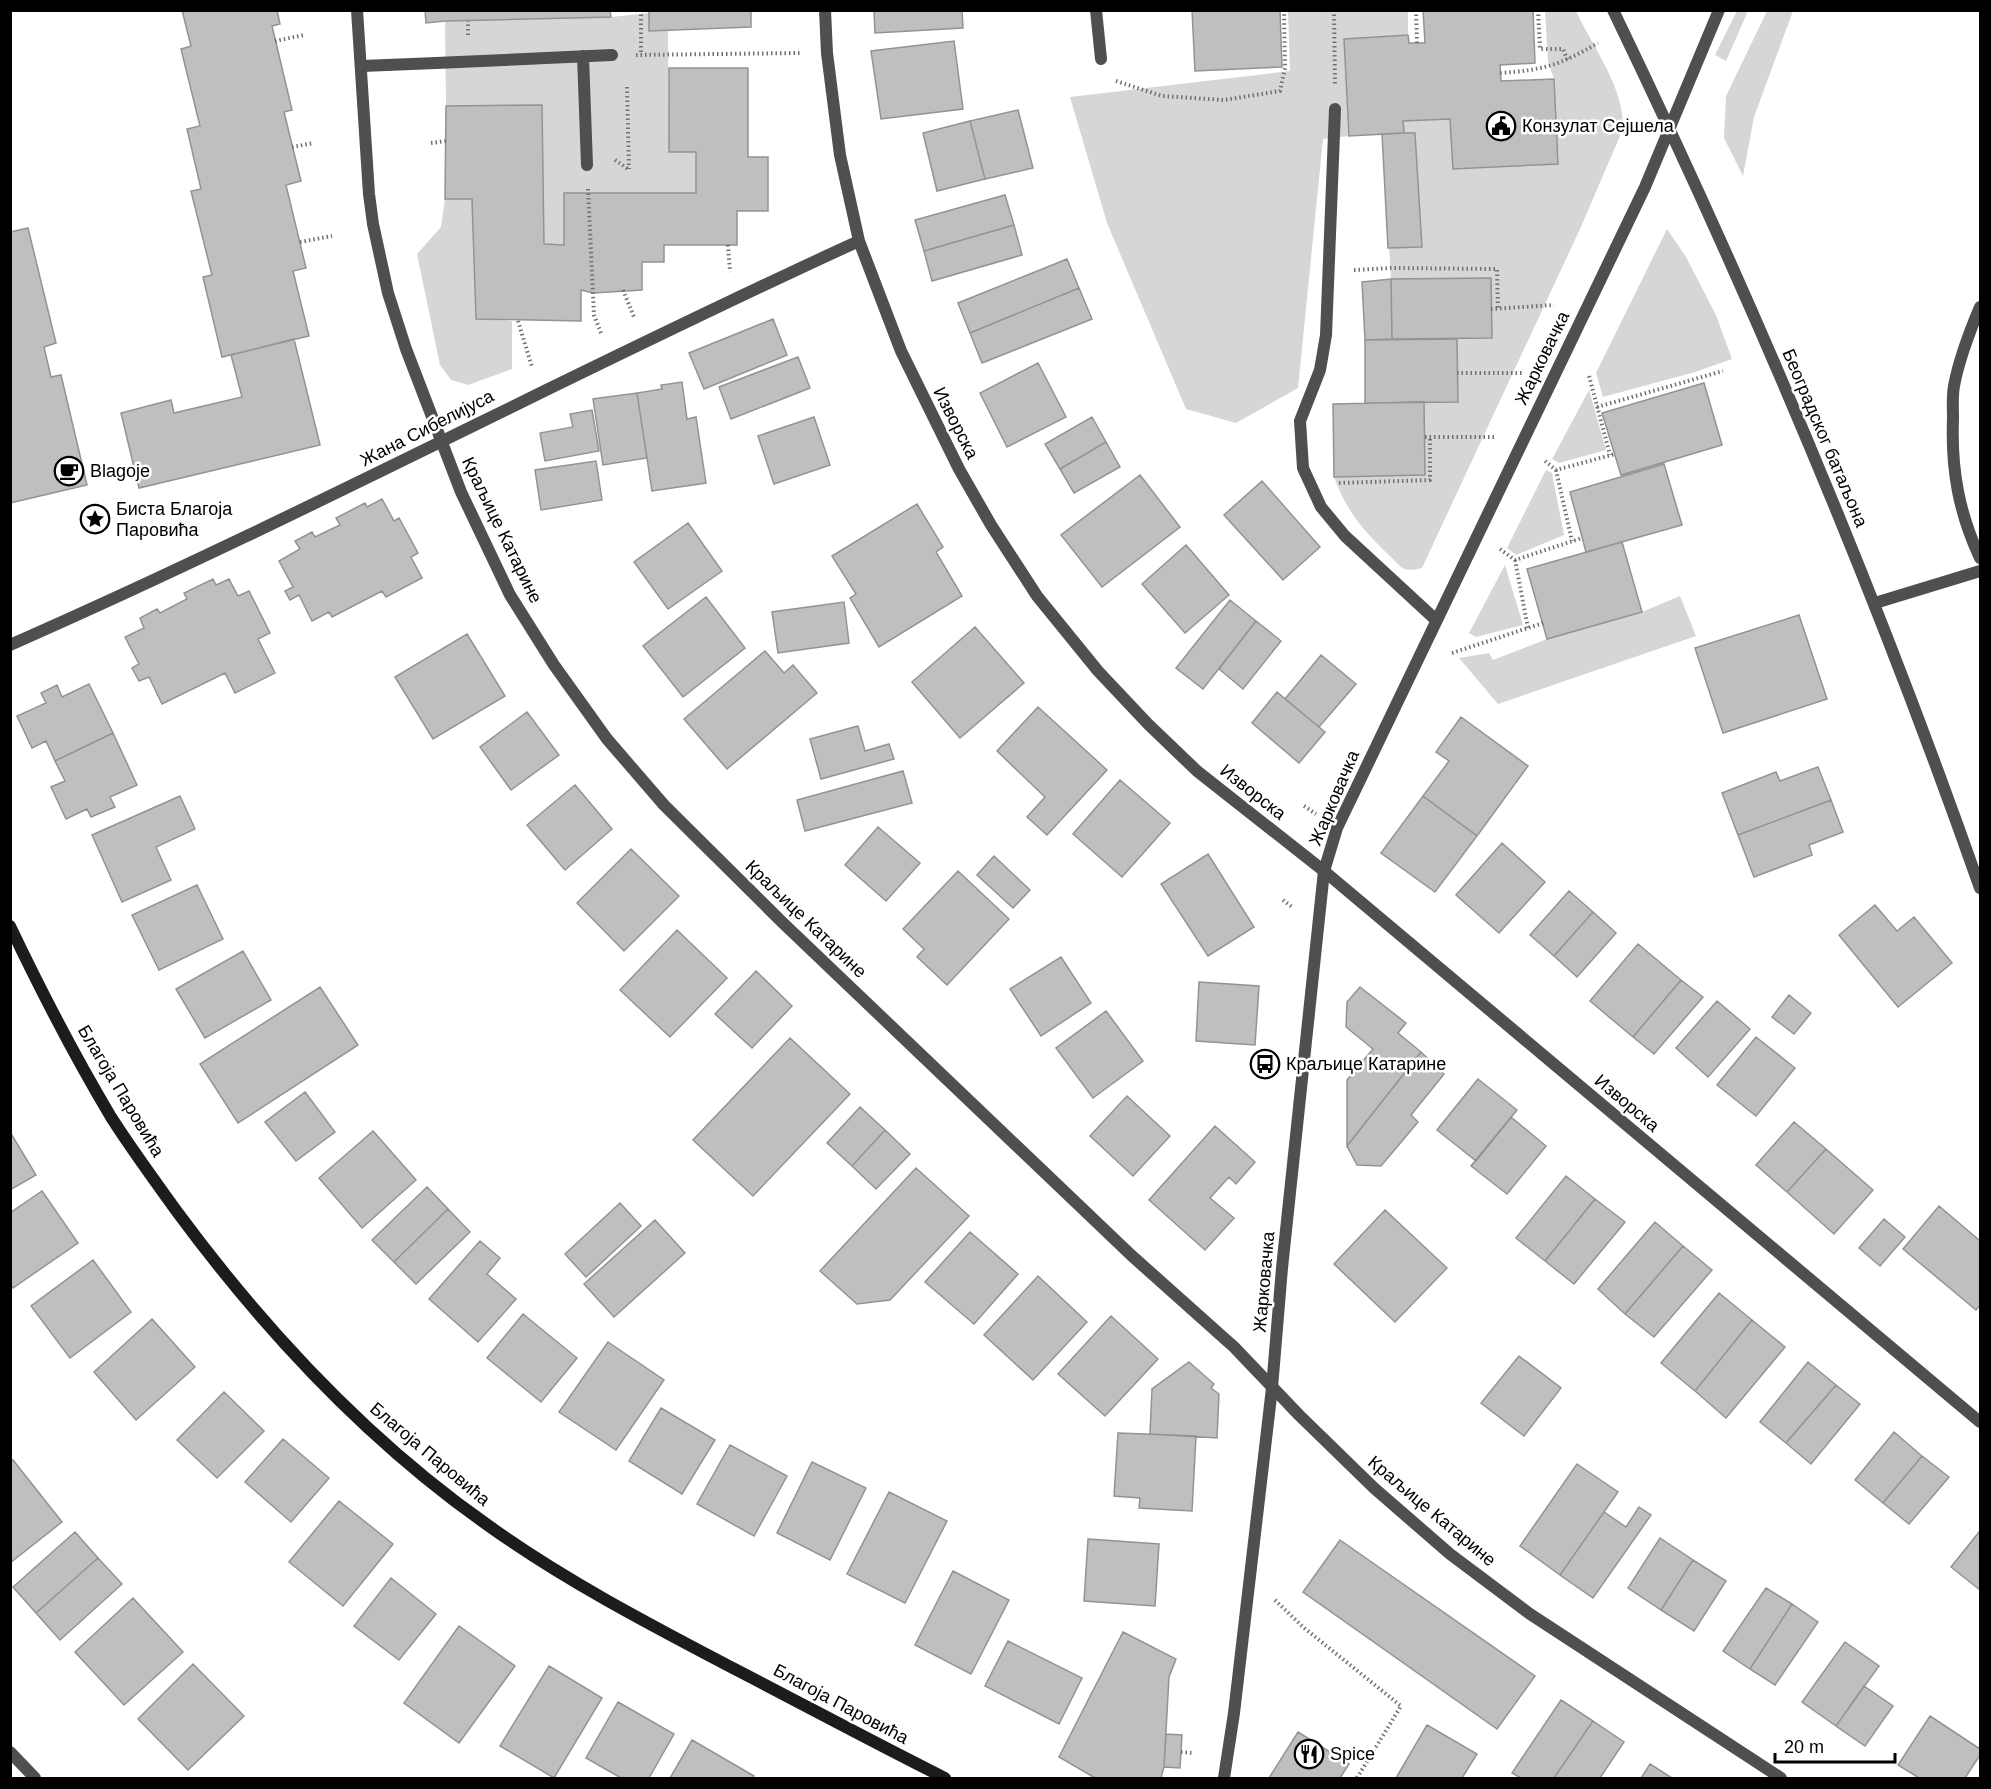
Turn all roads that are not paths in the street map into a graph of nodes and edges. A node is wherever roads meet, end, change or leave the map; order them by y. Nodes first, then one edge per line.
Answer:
1 (357, 10) edge
2 (825, 10) edge
3 (1096, 10) edge
4 (1613, 10) edge
5 (1719, 10) edge
6 (612, 55) dead end
7 (583, 56) junction
8 (1101, 59) road end
9 (362, 66) junction
10 (1335, 109) road end
11 (1670, 129) junction
12 (587, 165) road end
13 (859, 241) junction
14 (1980, 307) edge
15 (441, 441) junction
16 (1980, 558) edge
17 (1980, 571) edge
18 (1875, 603) junction
19 (1436, 620) junction
20 (10, 645) edge
21 (1324, 871) junction
22 (1980, 888) edge
23 (10, 927) edge
24 (1272, 1388) junction
25 (1980, 1422) edge
26 (10, 1752) edge
27 (35, 1779) edge
28 (945, 1779) edge
29 (1224, 1779) edge
30 (1780, 1779) edge

1 - 9 street, Краљице Катарине
2 - 13 street, Изворска
3 - 8 street
4 - 11 street, Београдског батаљона
5 - 11 street, Жарковачка
6 - 7 street
7 - 9 street
7 - 12 street
9 - 15 street, Краљице Катарине
10 - 19 street
11 - 18 street, Београдског батаљона
11 - 19 street, Жарковачка
13 - 15 street, Жана Сибелијуса
13 - 21 street, Изворска
14 - 16 street
15 - 20 street, Жана Сибелијуса
15 - 24 street, Краљице Катарине
17 - 18 street
18 - 22 street, Београдског батаљона
19 - 21 street, Жарковачка
21 - 24 street, Жарковачка
21 - 25 street, Изворска
23 - 28 main road, Благоја Паровића
24 - 29 street, Жарковачка
24 - 30 street, Краљице Катарине
26 - 27 street

